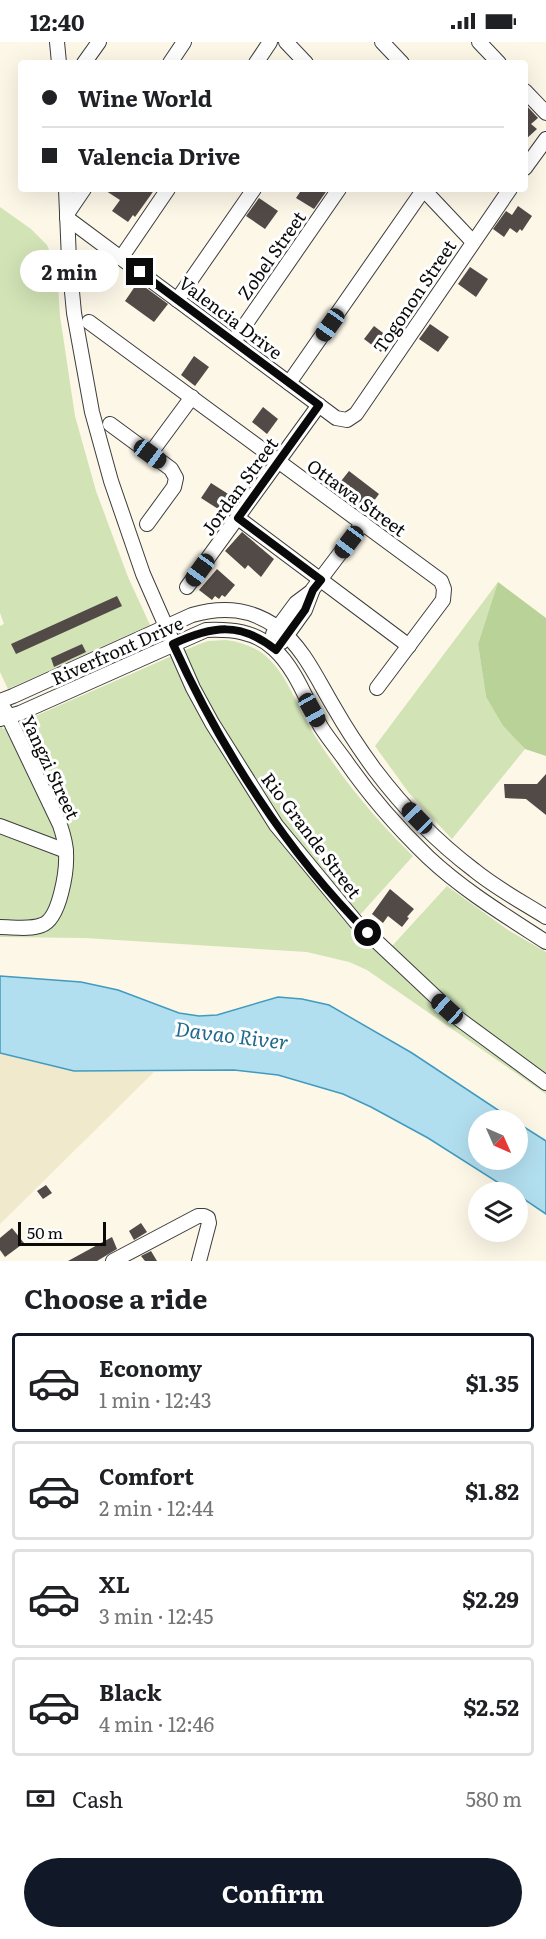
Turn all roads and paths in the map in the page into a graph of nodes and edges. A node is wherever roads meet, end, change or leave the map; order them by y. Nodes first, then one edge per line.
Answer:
1 (57, 42) edge
2 (99, 42) edge
3 (184, 42) edge
4 (270, 42) edge
5 (286, 42) edge
6 (382, 42) edge
7 (479, 42) edge
8 (58, 60) edge
9 (86, 60) edge
10 (172, 60) edge
11 (258, 60) edge
12 (303, 60) edge
13 (399, 60) edge
14 (496, 60) edge
15 (528, 94) edge
16 (546, 113) edge
17 (546, 139) edge
18 (528, 164) edge
19 (66, 192) edge
20 (82, 192) edge
21 (166, 192) edge
22 (252, 192) edge
23 (337, 192) edge
24 (421, 192) edge
25 (426, 192) edge
26 (508, 192) edge
27 (67, 216) junction
28 (472, 242) junction
29 (121, 258) junction
30 (177, 300) junction
31 (89, 322) dead end
32 (234, 342) junction
33 (289, 383) junction
34 (192, 397) junction
35 (319, 405) junction
36 (347, 420) joint
37 (110, 424) dead end
38 (150, 454) junction
39 (279, 461) junction
40 (238, 518) junction
41 (363, 523) junction
42 (147, 524) dead end
43 (317, 585) junction
44 (188, 587) dead end
45 (165, 627) junction
46 (282, 631) junction
47 (173, 644) junction
48 (409, 646) junction
49 (271, 647) junction
50 (377, 688) dead end
51 (0, 700) edge
52 (4, 718) edge
53 (0, 826) edge
54 (66, 851) junction
55 (546, 917) edge
56 (0, 927) edge
57 (546, 942) edge
58 (546, 1083) edge
59 (113, 1261) edge
60 (199, 1261) edge

1 - 8 street
2 - 9 street
3 - 10 street
4 - 11 street
5 - 12 street
6 - 13 street
7 - 14 street
15 - 16 street
17 - 18 street
19 - 27 street, Rio Grande Street
20 - 27 street
21 - 29 street
22 - 30 street
23 - 32 street, Zobel Street
24 - 33 street
25 - 28 street
26 - 28 street, Togonon Street
27 - 29 street, Valencia Drive
27 - 45 street, Rio Grande Street
28 - 36 street, Togonon Street
29 - 30 street, Valencia Drive
30 - 32 street, Valencia Drive
31 - 34 street, Ottawa Street
32 - 33 street, Valencia Drive
33 - 35 street, Valencia Drive
34 - 38 street
34 - 39 street, Ottawa Street
35 - 36 street, Valencia Drive
35 - 39 street, Jordan Street
37 - 38 street
38 - 42 street
39 - 40 street, Jordan Street
39 - 41 street, Ottawa Street
40 - 43 street
40 - 44 street, Jordan Street
41 - 43 street
41 - 48 street, Ottawa Street
43 - 46 street
43 - 48 street
45 - 46 street, Riverfront Drive
45 - 47 street, Rio Grande Street
45 - 51 street, Riverfront Drive
46 - 49 street
46 - 55 street, Riverfront Drive
47 - 49 street, Riverfront Drive
47 - 52 street, Riverfront Drive
47 - 58 street, Rio Grande Street
48 - 50 street, Ottawa Street
49 - 57 street
51 - 52 street, Yangzi Street
52 - 54 street, Yangzi Street
53 - 54 street, Yangzi Street
54 - 56 street, Yangzi Street
59 - 60 street

